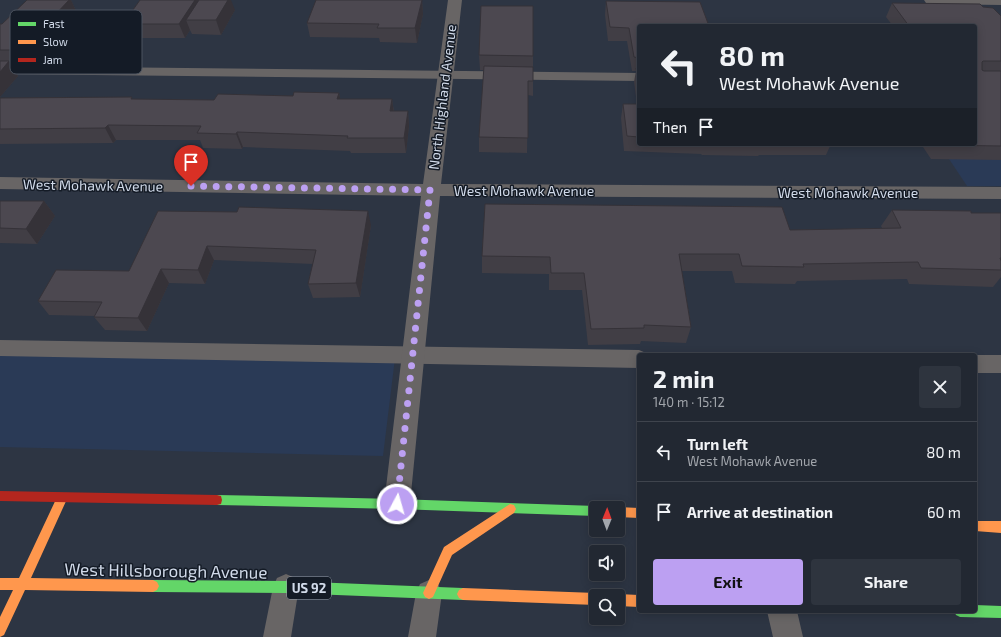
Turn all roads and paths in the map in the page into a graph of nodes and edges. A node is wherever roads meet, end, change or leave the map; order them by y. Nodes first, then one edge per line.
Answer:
1 (455, 0) edge
2 (931, 0) edge
3 (1001, 1) edge
4 (0, 70) edge
5 (10, 70) edge
6 (142, 72) edge
7 (445, 75) junction
8 (637, 77) edge
9 (0, 183) edge
10 (430, 190) junction
11 (1001, 193) edge
12 (0, 348) edge
13 (413, 356) junction
14 (637, 359) edge
15 (977, 364) edge
16 (1001, 364) edge
17 (0, 496) edge
18 (62, 498) junction
19 (397, 504) junction
20 (510, 508) junction
21 (589, 511) edge
22 (625, 512) edge
23 (637, 513) edge
24 (977, 526) edge
25 (1001, 527) edge
26 (0, 584) edge
27 (21, 584) junction
28 (286, 587) junction
29 (430, 593) junction
30 (589, 599) edge
31 (625, 600) edge
32 (637, 601) edge
33 (977, 611) edge
34 (1001, 612) edge
35 (782, 613) edge
36 (0, 631) edge
37 (277, 637) edge
38 (422, 637) edge
39 (788, 637) edge

1 - 7 street, North Highland Avenue
2 - 3 street
4 - 5 lane
6 - 7 lane
7 - 8 lane
7 - 10 street, North Highland Avenue
9 - 10 street, West Mohawk Avenue
10 - 11 street, West Mohawk Avenue
10 - 13 street, North Highland Avenue
12 - 13 lane
13 - 14 lane
13 - 19 street, North Highland Avenue
15 - 16 lane
17 - 18 main road
18 - 19 main road
18 - 27 main road
19 - 20 main road
20 - 21 main road
20 - 29 main road
22 - 23 main road
24 - 25 main road
26 - 27 main road, West Hillsborough Avenue / US 92
27 - 28 main road, West Hillsborough Avenue / US 92
27 - 36 main road
28 - 29 main road, West Hillsborough Avenue / US 92
28 - 37 lane
29 - 30 main road, West Hillsborough Avenue / US 92
29 - 38 lane
31 - 32 main road
33 - 34 main road
35 - 39 street

